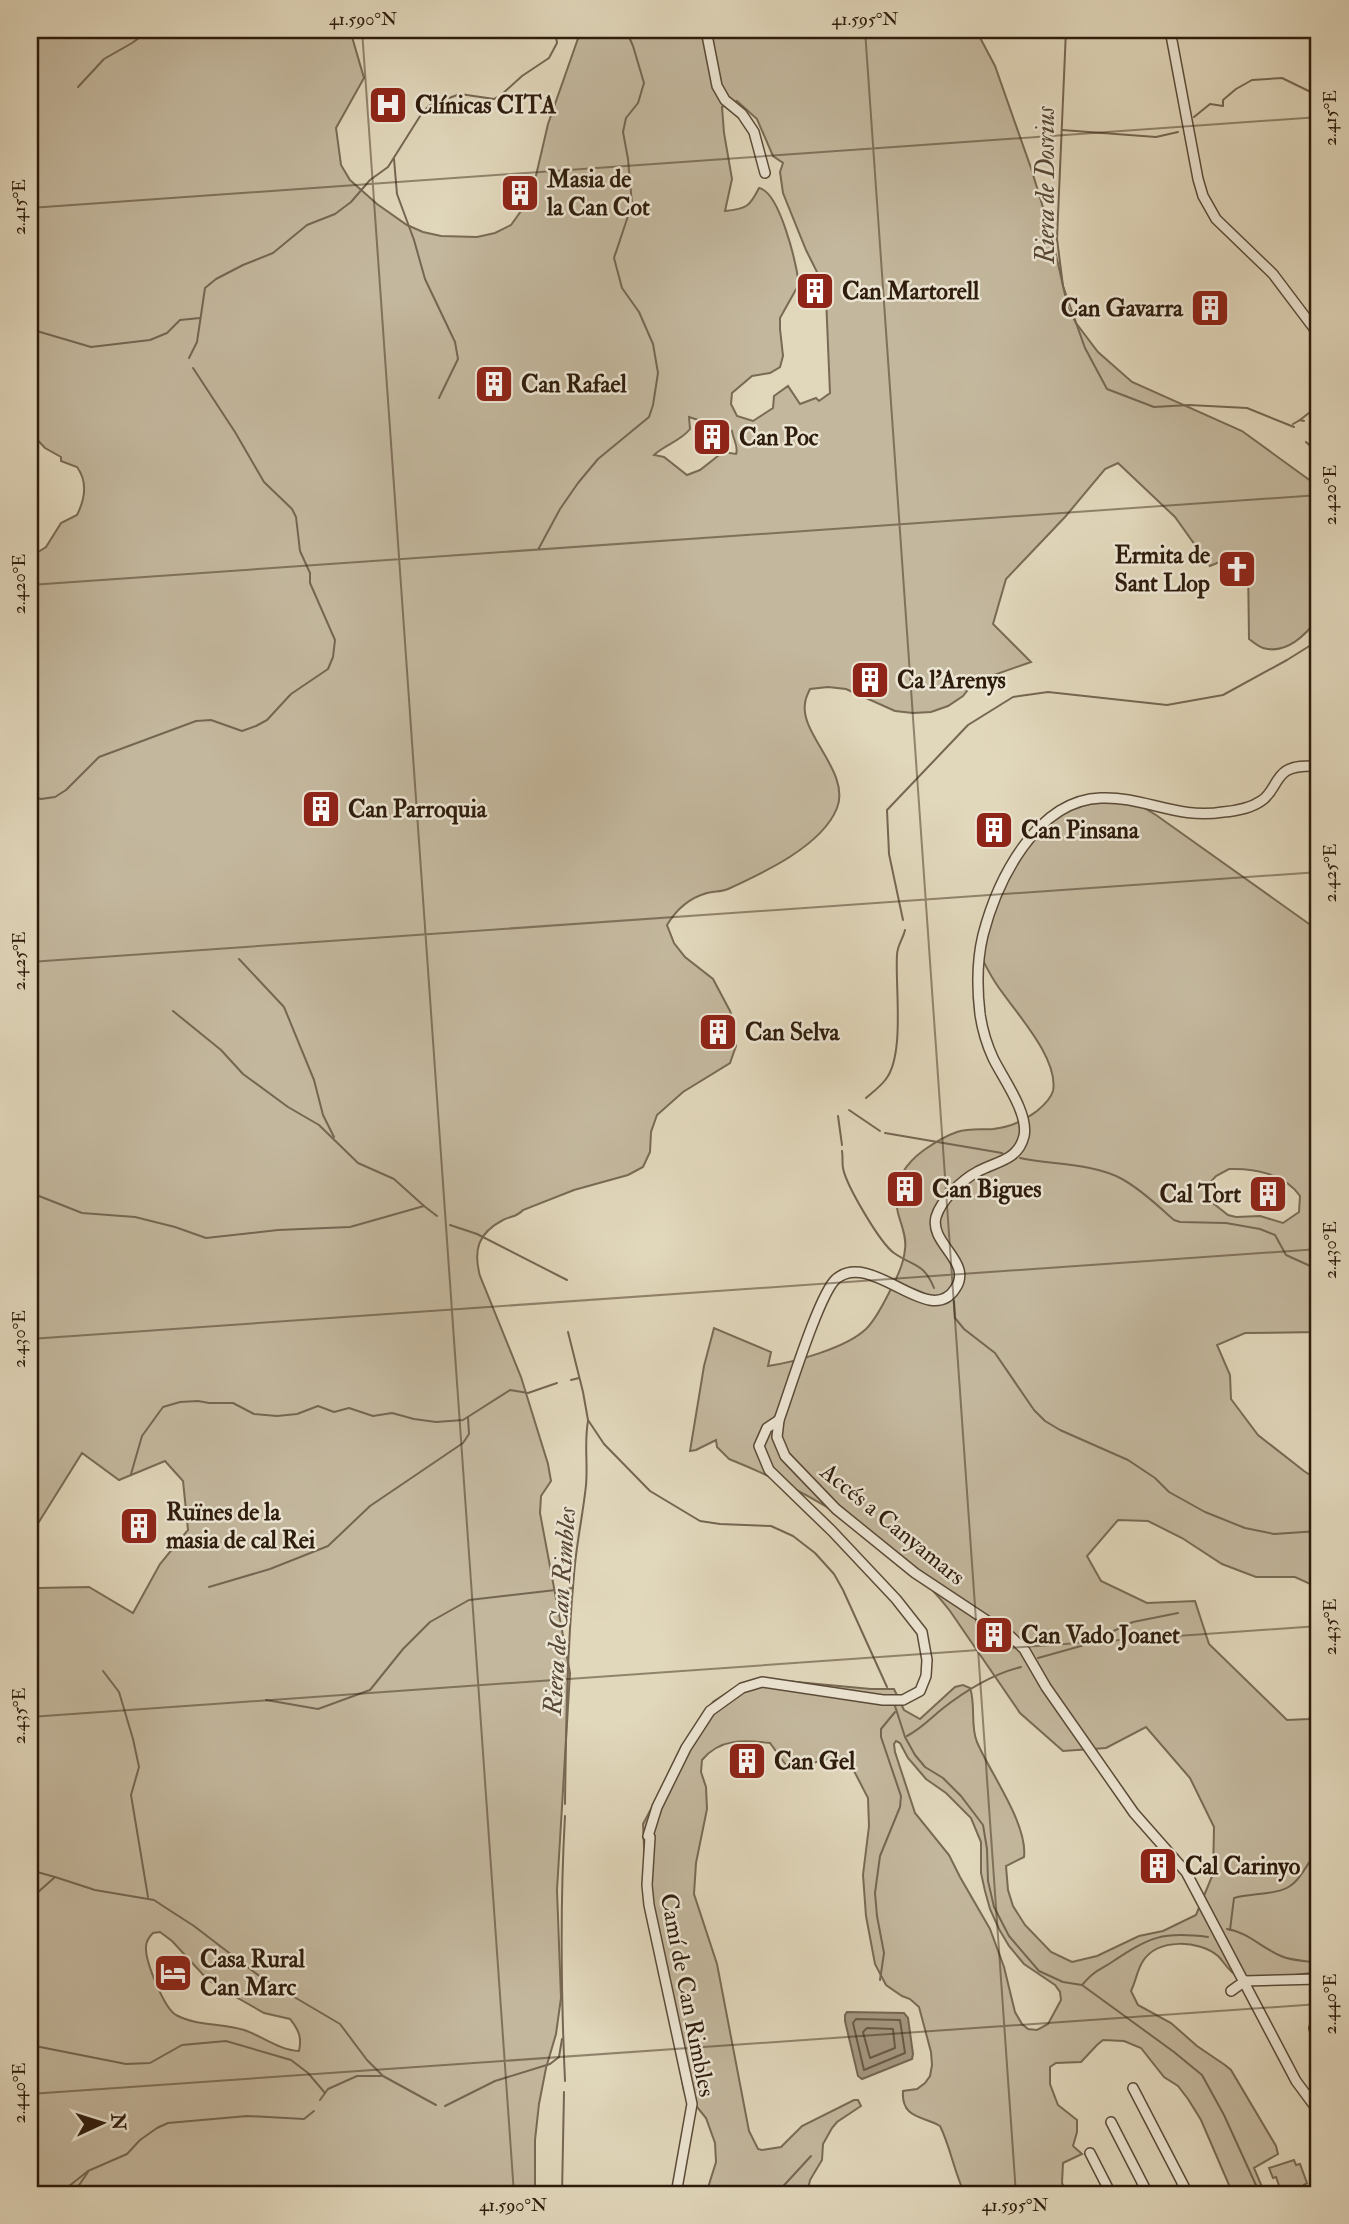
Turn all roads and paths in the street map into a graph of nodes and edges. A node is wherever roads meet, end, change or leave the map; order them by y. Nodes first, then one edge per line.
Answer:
1 (706, 30) edge
2 (1170, 30) edge
3 (765, 173) dead end
4 (1319, 335) edge
5 (1319, 766) edge
6 (779, 1420) junction
7 (1319, 1979) edge
8 (1245, 1981) junction
9 (1231, 1991) dead end
10 (1319, 2017) edge
11 (1319, 2045) edge
12 (1133, 2088) dead end
13 (1319, 2112) edge
14 (1111, 2122) dead end
15 (1090, 2153) dead end
16 (676, 2194) edge
17 (1111, 2194) edge
18 (1148, 2194) edge
19 (1188, 2194) edge

1 - 3 street
2 - 4 street
5 - 6 street, Accés a Canyamars
6 - 8 street, Accés a Canyamars
6 - 16 street, Camí de Can Rimbles
7 - 8 street
8 - 9 street
8 - 13 street, Accés a Canyamars
10 - 11 street
12 - 19 street
14 - 18 street
15 - 17 street

